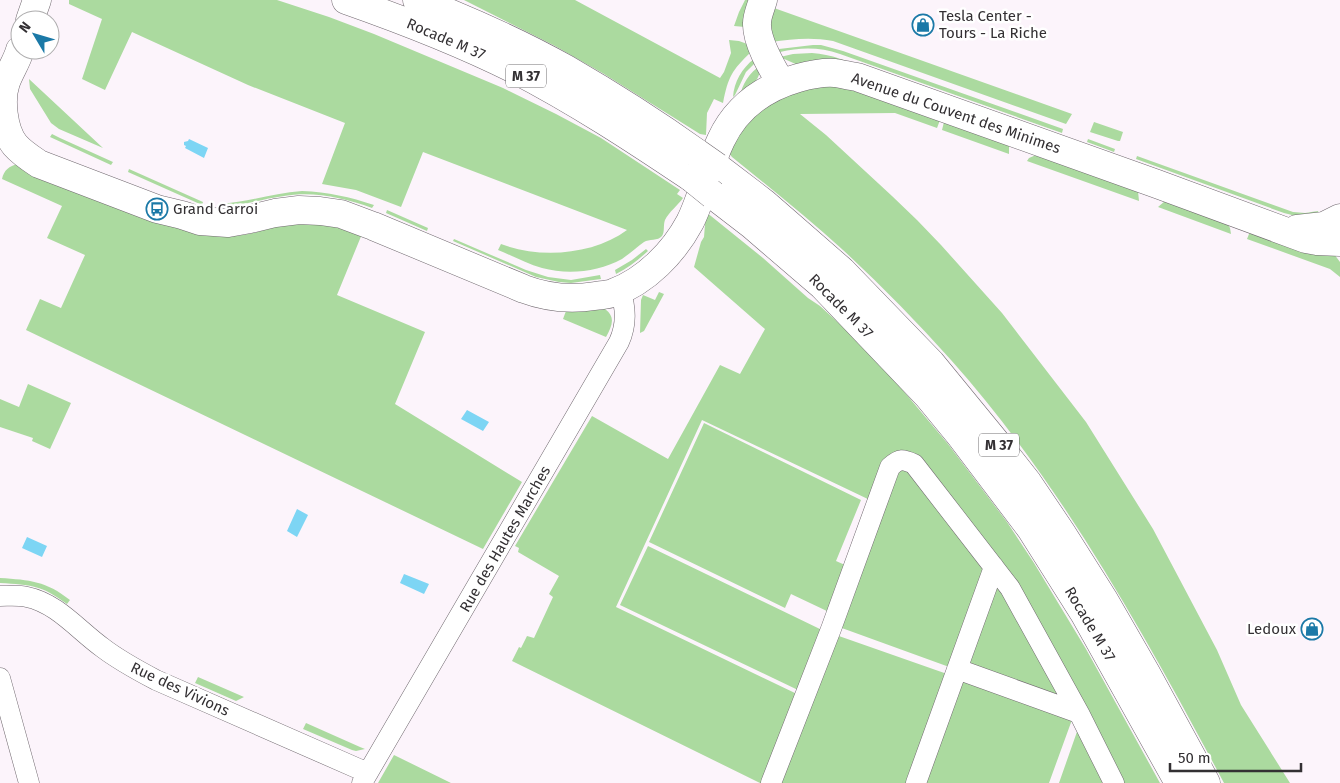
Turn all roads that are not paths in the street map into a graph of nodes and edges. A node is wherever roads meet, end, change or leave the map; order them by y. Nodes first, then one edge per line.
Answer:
1 (346, 0) edge
2 (417, 0) edge
3 (763, 0) edge
4 (16, 60) edge
5 (781, 83) junction
6 (15, 146) edge
7 (702, 166) junction
8 (1340, 218) edge
9 (1278, 228) junction
10 (1340, 242) edge
11 (620, 290) junction
12 (994, 567) junction
13 (0, 596) edge
14 (957, 669) junction
15 (0, 678) edge
16 (1079, 713) junction
17 (365, 778) edge
18 (29, 783) edge
19 (772, 783) edge
20 (916, 783) edge
21 (1114, 783) edge
22 (1179, 783) edge
23 (1206, 783) edge

1 - 7 main road, Rocade M 37 / M 37
2 - 7 main road, Rocade M 37 / M 37
3 - 5 main road
4 - 6 main road
5 - 9 main road, Avenue du Couvent des Minimes
5 - 11 main road, Avenue du Couvent des Minimes
6 - 11 main road, Avenue du Couvent des Minimes
7 - 22 main road, Rocade M 37 / M 37, bridge
7 - 23 main road, Rocade M 37 / M 37
8 - 9 main road, Avenue du Couvent des Minimes
9 - 10 main road, Avenue du Couvent des Minimes
11 - 17 street, Rue des Hautes Marches
12 - 14 street
12 - 16 street
12 - 19 street
13 - 17 street, Rue des Vivions
14 - 16 street
14 - 20 street
15 - 18 street
16 - 21 street

